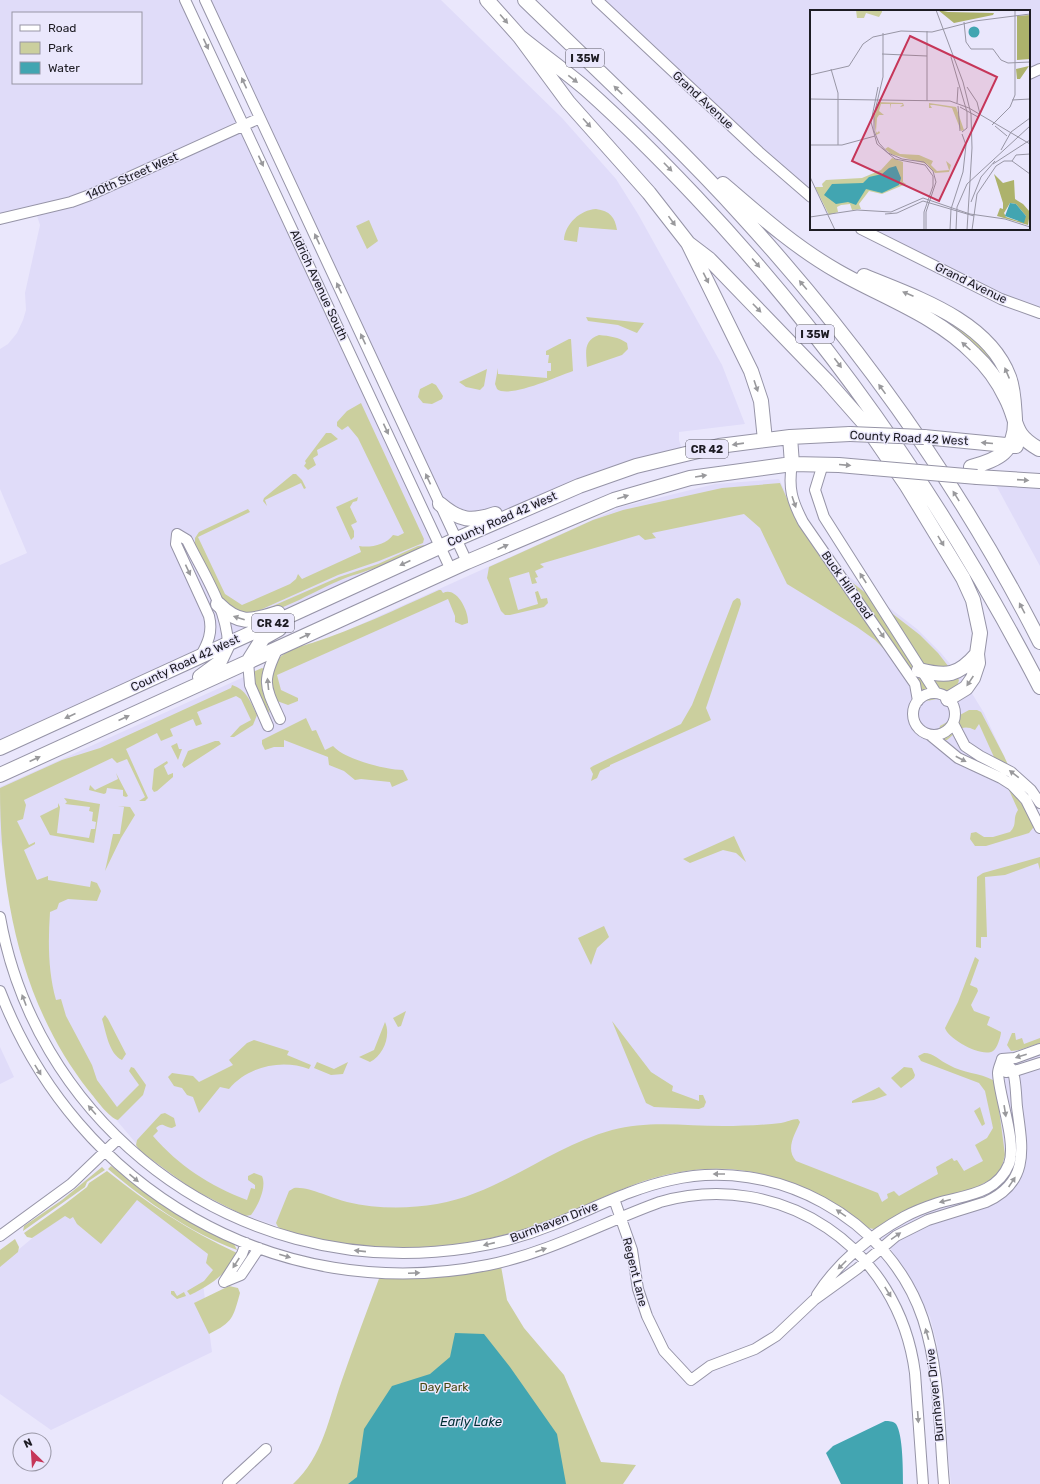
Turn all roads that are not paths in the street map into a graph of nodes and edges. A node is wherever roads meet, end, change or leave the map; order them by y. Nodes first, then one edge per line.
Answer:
1 (185, 0) edge
2 (204, 0) edge
3 (487, 0) edge
4 (525, 0) edge
5 (597, 0) edge
6 (520, 37) junction
7 (1040, 69) edge
8 (1030, 74) edge
9 (646, 117) junction
10 (260, 118) junction
11 (244, 126) junction
12 (810, 196) edge
13 (0, 219) edge
14 (863, 230) edge
15 (688, 243) junction
16 (1040, 313) edge
17 (1015, 426) junction
18 (790, 437) junction
19 (765, 440) junction
20 (1010, 445) junction
21 (1040, 449) edge
22 (792, 464) junction
23 (823, 464) junction
24 (974, 472) junction
25 (1040, 481) edge
26 (579, 486) junction
27 (440, 504) junction
28 (457, 539) junction
29 (440, 547) junction
30 (467, 562) junction
31 (451, 570) junction
32 (330, 597) junction
33 (218, 604) junction
34 (1040, 642) edge
35 (228, 644) junction
36 (278, 648) junction
37 (977, 654) junction
38 (200, 657) junction
39 (248, 662) junction
40 (919, 670) junction
41 (1040, 687) edge
42 (942, 696) junction
43 (918, 701) junction
44 (151, 706) junction
45 (280, 719) dead end
46 (953, 724) junction
47 (268, 726) dead end
48 (930, 735) junction
49 (0, 748) edge
50 (0, 775) edge
51 (1040, 802) edge
52 (1040, 828) edge
53 (0, 917) edge
54 (0, 991) edge
55 (1040, 1049) edge
56 (1002, 1059) junction
57 (1040, 1063) edge
58 (1013, 1071) junction
59 (998, 1073) junction
60 (118, 1139) junction
61 (104, 1152) junction
62 (614, 1199) junction
63 (620, 1217) junction
64 (0, 1236) edge
65 (871, 1239) junction
66 (246, 1243) junction
67 (259, 1248) junction
68 (881, 1248) junction
69 (855, 1251) junction
70 (866, 1260) junction
71 (814, 1300) junction
72 (266, 1449) dead end
73 (228, 1484) edge
74 (923, 1484) edge
75 (944, 1484) edge

1 -> 11 street, Aldrich Avenue South
10 -> 2 street, Aldrich Avenue South
3 -> 6 highway, I 35W
9 -> 4 highway, I 35W
5 - 12 street, Grand Avenue
6 -> 15 highway
6 -> 41 highway, I 35W
7 - 8 street
17 -> 9 highway
34 -> 9 highway, I 35W
10 - 11 street, 140th Street West
27 -> 10 street, Aldrich Avenue South
11 - 13 street, 140th Street West
11 -> 29 street, Aldrich Avenue South
14 - 16 street, Grand Avenue
15 -> 19 highway
15 -> 37 highway
17 - 20 highway
17 - 21 highway
18 - 19 highway, County Road 42 West / CR 42
20 -> 18 highway, County Road 42 West / CR 42, bridge
18 - 22 highway
19 -> 26 highway, County Road 42 West / CR 42
20 - 21 highway, County Road 42 West / CR 42
20 - 24 highway
22 - 23 highway, County Road 42 West / CR 42
30 -> 22 highway, County Road 42 West / CR 42
22 -> 43 street, Buck Hill Road
23 -> 24 highway, County Road 42 West / CR 42, bridge
40 -> 23 street, Buck Hill Road
24 -> 25 highway
26 - 27 highway
26 - 28 highway, County Road 42 West / CR 42
27 - 28 street, Aldrich Avenue South
28 - 29 highway, County Road 42 West / CR 42
28 - 30 street, Aldrich Avenue South
29 - 31 street, Aldrich Avenue South
29 -> 32 highway, County Road 42 West / CR 42
30 - 31 highway, County Road 42 West / CR 42
36 -> 31 highway, County Road 42 West / CR 42
32 -> 33 highway
32 - 35 highway, County Road 42 West / CR 42
32 - 39 highway
33 - 35 street
33 -> 38 street
35 - 38 highway, County Road 42 West / CR 42
35 - 44 highway
36 - 39 highway, County Road 42 West / CR 42
45 -> 36 street
37 - 40 highway
37 -> 42 highway
38 -> 49 highway, County Road 42 West / CR 42
39 - 44 highway, County Road 42 West / CR 42
39 - 47 street
40 - 42 street, Buck Hill Road
42 - 43 street
42 - 46 street
43 - 48 street
50 -> 44 highway, County Road 42 West / CR 42
46 - 48 street
51 -> 46 street
48 -> 52 street
60 -> 53 street, Burnhaven Drive
54 -> 61 street, Burnhaven Drive
55 -> 56 street
56 - 58 street
56 - 59 street
57 - 58 street
58 - 59 street
68 -> 58 street
59 -> 65 street
60 - 61 street
62 -> 60 street, Burnhaven Drive
61 - 64 street
61 -> 66 street, Burnhaven Drive
62 - 63 street, Regent Lane
65 -> 62 street, Burnhaven Drive
67 -> 63 street, Burnhaven Drive
63 - 69 street, Burnhaven Drive
63 - 71 street, Regent Lane
65 - 68 street, Burnhaven Drive
65 - 69 street
66 - 67 street, Burnhaven Drive
66 -> 67 street
68 - 70 street
75 -> 68 street, Burnhaven Drive
69 - 70 street, Burnhaven Drive
69 -> 71 street
70 - 71 street
70 -> 74 street, Burnhaven Drive
72 - 73 street

